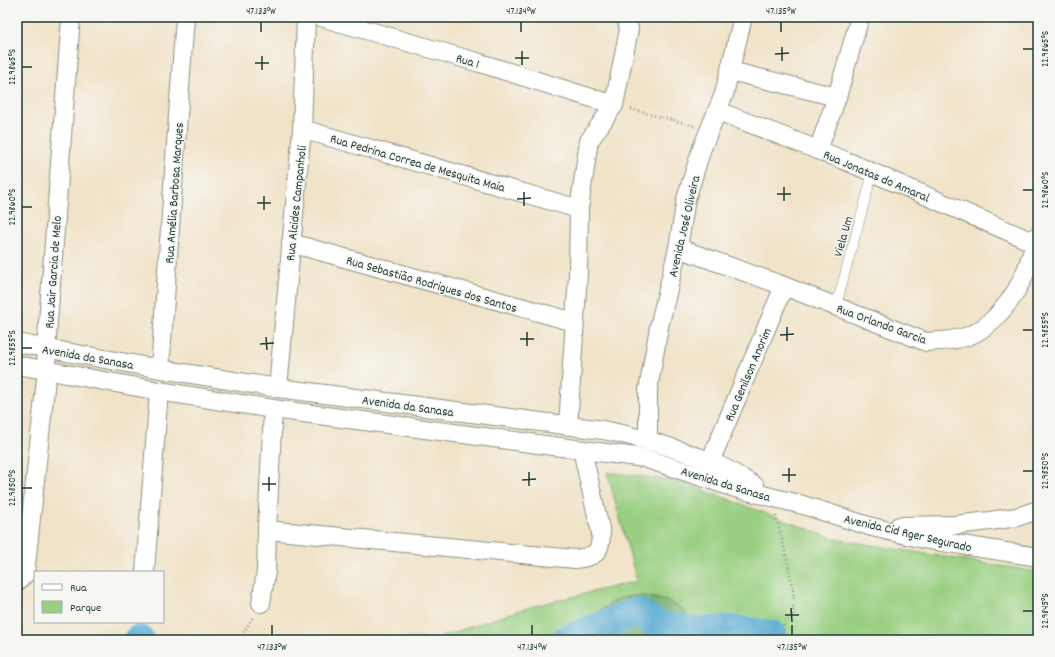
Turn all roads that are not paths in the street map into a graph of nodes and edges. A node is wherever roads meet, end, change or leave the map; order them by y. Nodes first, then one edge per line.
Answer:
1 (71, 17) edge
2 (185, 17) edge
3 (306, 17) edge
4 (321, 17) edge
5 (626, 17) edge
6 (743, 17) edge
7 (860, 17) edge
8 (730, 71) junction
9 (837, 97) junction
10 (614, 105) junction
11 (718, 111) junction
12 (302, 129) junction
13 (818, 150) junction
14 (873, 172) junction
15 (579, 209) junction
16 (1036, 239) edge
17 (291, 243) junction
18 (678, 248) junction
19 (784, 286) junction
20 (836, 306) junction
21 (574, 322) junction
22 (17, 343) edge
23 (46, 349) junction
24 (17, 366) edge
25 (160, 369) junction
26 (47, 370) junction
27 (278, 388) junction
28 (159, 391) junction
29 (274, 409) junction
30 (568, 426) junction
31 (648, 440) junction
32 (582, 450) junction
33 (710, 462) junction
34 (780, 499) junction
35 (1038, 510) edge
36 (990, 521) junction
37 (872, 527) junction
38 (267, 530) junction
39 (986, 550) junction
40 (1038, 558) edge
41 (145, 571) edge
42 (21, 578) edge
43 (261, 603) dead end

1 - 23 street, Rua Jair Garcia de Melo
2 - 25 street, Rua Amélia Barbosa Marques
3 - 12 street, Rua Alcides Campanholi
4 - 10 street, Rua 1
5 - 10 street
6 - 8 street, Avenida José Oliveira
7 - 9 street
8 - 9 street
8 - 11 street, Avenida José Oliveira
9 - 13 street
10 - 15 street
11 - 13 street, Rua Jonatas do Amaral
11 - 18 street, Avenida José Oliveira
12 - 15 street, Rua Pedrina Correa de Mesquita Maia
12 - 17 street, Rua Alcides Campanholi
13 - 14 street, Rua Jonatas do Amaral
14 - 16 street, Rua Jonatas do Amaral
14 - 20 lane, Viela Um
15 - 21 street
16 - 20 street, Rua Orlando Garcia
17 - 21 street, Rua Sebastião Rodrigues dos Santos
17 - 27 street, Rua Alcides Campanholi
18 - 19 street, Rua Orlando Garcia
18 - 31 street, Avenida José Oliveira
19 - 20 street, Rua Orlando Garcia
19 - 33 street, Rua Genilson Anorim
21 - 30 street
22 - 23 street, Avenida da Sanasa
23 - 25 street, Avenida da Sanasa
23 - 26 street, Rua Jair Garcia de Melo
24 - 26 street, Avenida da Sanasa
25 - 27 street, Avenida da Sanasa
26 - 28 street, Avenida da Sanasa
26 - 42 street, Rua Jair Garcia de Melo
27 - 30 street, Avenida da Sanasa
28 - 29 street, Avenida da Sanasa
28 - 41 street
29 - 32 street, Avenida da Sanasa
29 - 38 street
30 - 31 street, Avenida da Sanasa
31 - 33 street, Avenida da Sanasa
32 - 34 street, Avenida da Sanasa
32 - 38 street
33 - 34 street, Avenida da Sanasa
34 - 37 street, Avenida Cid Rger Segurado
35 - 36 street
36 - 37 street
36 - 39 street
37 - 39 street, Avenida Cid Rger Segurado
38 - 43 street
39 - 40 street, Avenida Cid Rger Segurado

